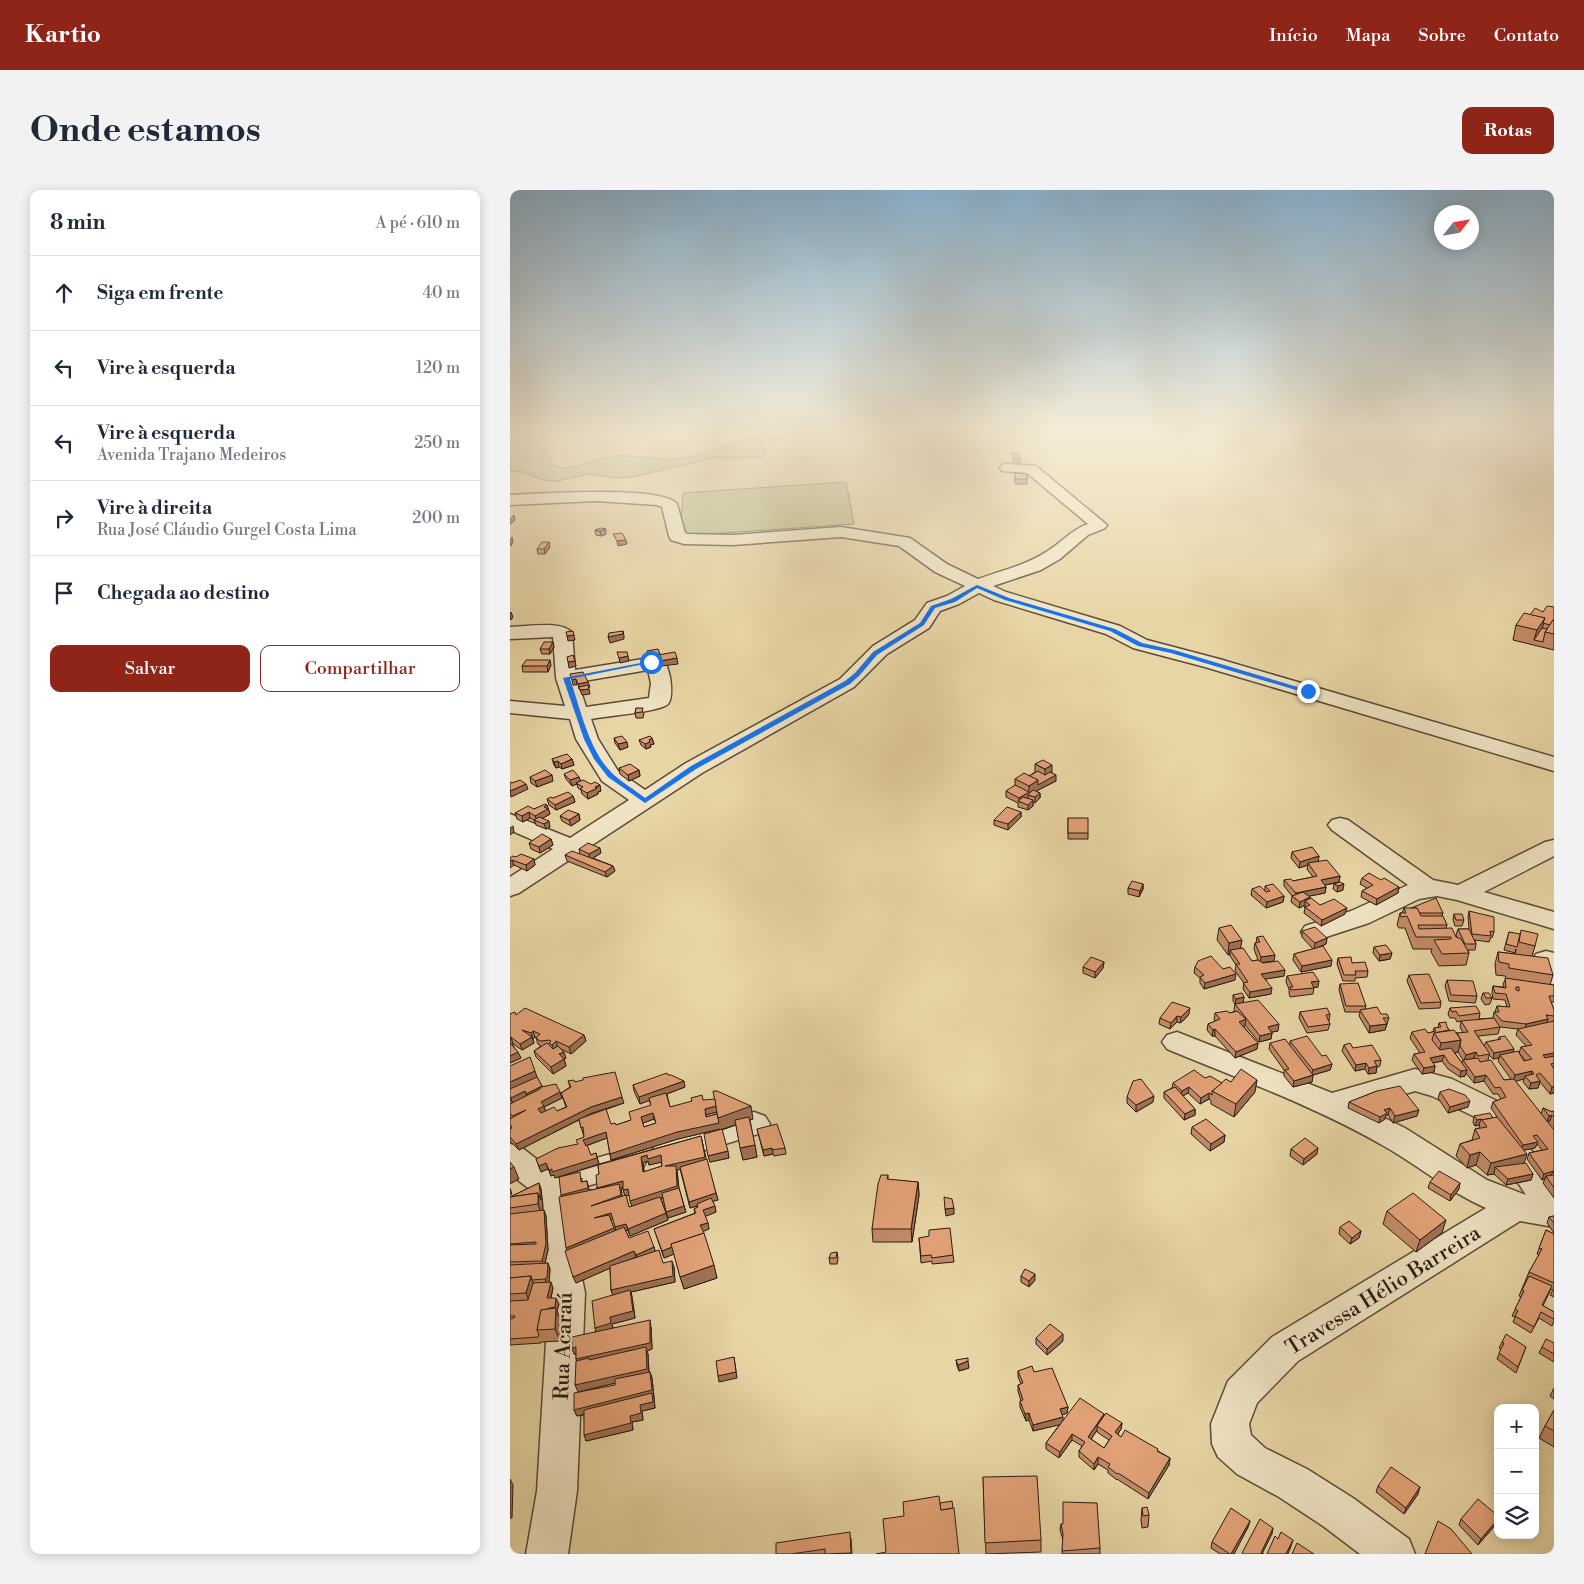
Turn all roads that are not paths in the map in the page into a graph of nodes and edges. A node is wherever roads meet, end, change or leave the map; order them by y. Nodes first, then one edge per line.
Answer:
1 (1061, 494) edge
2 (510, 500) edge
3 (977, 586) junction
4 (510, 633) edge
5 (566, 678) junction
6 (510, 707) edge
7 (578, 714) junction
8 (1554, 764) edge
9 (645, 801) junction
10 (510, 821) edge
11 (1340, 825) dead end
12 (1554, 847) edge
13 (572, 848) junction
14 (510, 888) edge
15 (1434, 889) junction
16 (1461, 893) junction
17 (1551, 920) edge
18 (1314, 932) edge
19 (1546, 960) edge
20 (1554, 985) edge
21 (1177, 1042) dead end
22 (1331, 1105) junction
23 (754, 1124) dead end
24 (510, 1156) edge
25 (547, 1185) junction
26 (1516, 1207) junction
27 (1554, 1212) edge
28 (547, 1554) edge
29 (1394, 1554) edge

1 - 3 street
2 - 3 street
3 - 8 street
3 - 9 street
4 - 5 street
5 - 7 street
5 - 7 street
6 - 7 street
7 - 9 street
9 - 13 street
10 - 13 street
11 - 15 street
12 - 16 street
13 - 14 street
15 - 16 street
15 - 18 street
16 - 17 street
19 - 20 street
21 - 22 street
22 - 26 street
22 - 27 street
23 - 25 street
24 - 25 street
25 - 28 street, Rua Acaraú
26 - 27 street
26 - 29 street, Travessa Hélio Barreira

